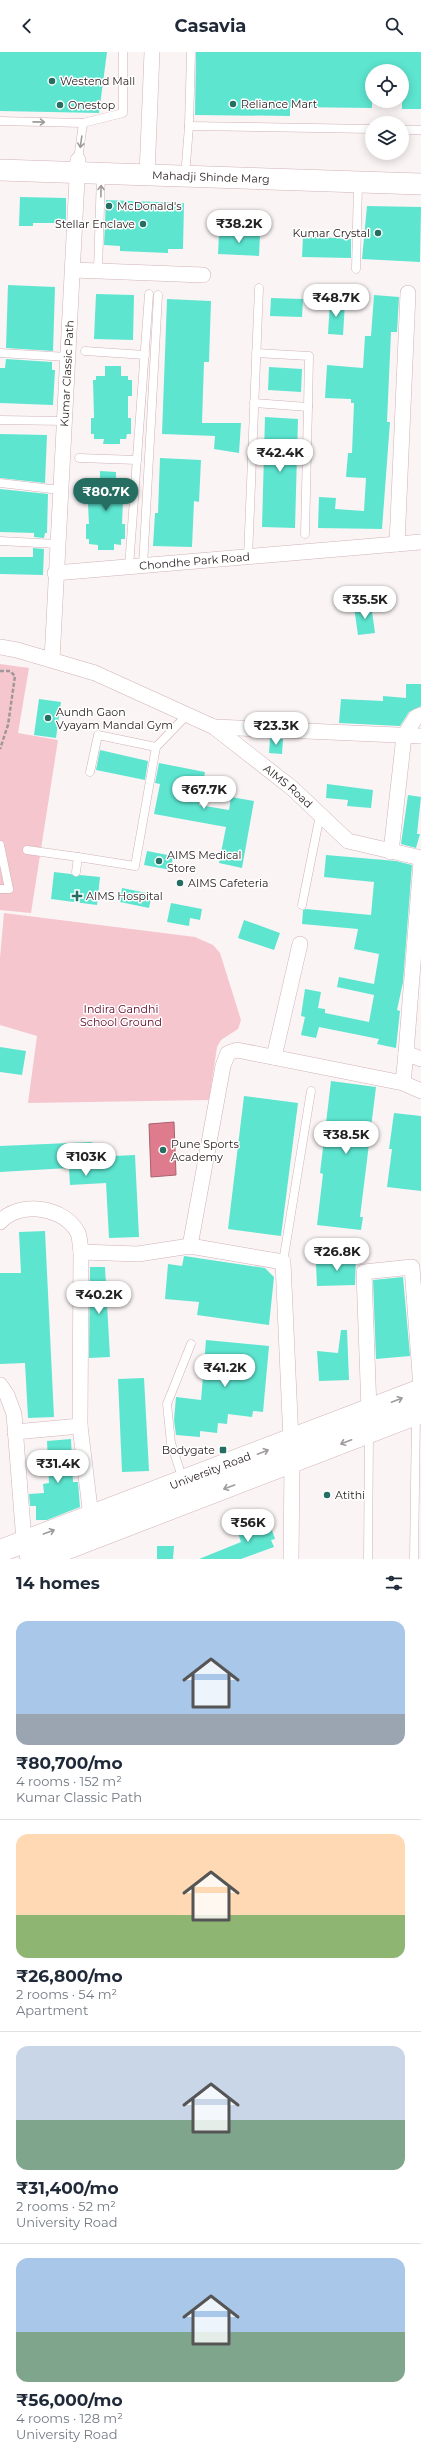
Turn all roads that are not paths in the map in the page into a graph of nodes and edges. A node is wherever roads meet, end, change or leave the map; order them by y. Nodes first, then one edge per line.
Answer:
1 (123, 52) edge
2 (152, 52) edge
3 (191, 52) edge
4 (0, 121) edge
5 (83, 123) junction
6 (189, 126) junction
7 (365, 130) edge
8 (409, 130) edge
9 (421, 130) edge
10 (0, 158) edge
11 (186, 164) junction
12 (78, 166) junction
13 (147, 169) junction
14 (0, 170) edge
15 (421, 171) edge
16 (101, 174) junction
17 (358, 182) junction
18 (421, 184) edge
19 (356, 269) dead end
20 (73, 270) junction
21 (98, 272) junction
22 (203, 275) dead end
23 (260, 288) dead end
24 (408, 293) dead end
25 (85, 351) dead end
26 (0, 353) edge
27 (256, 353) junction
28 (145, 355) junction
29 (68, 358) junction
30 (254, 403) junction
31 (308, 406) junction
32 (1, 420) dead end
33 (64, 421) junction
34 (79, 458) dead end
35 (137, 460) junction
36 (0, 484) edge
37 (60, 490) junction
38 (305, 534) dead end
39 (0, 541) edge
40 (421, 542) edge
41 (57, 544) junction
42 (397, 544) junction
43 (248, 557) junction
44 (136, 566) junction
45 (55, 573) junction
46 (0, 647) edge
47 (52, 660) junction
48 (187, 715) junction
49 (421, 715) edge
50 (214, 727) junction
51 (404, 736) junction
52 (421, 736) edge
53 (156, 747) junction
54 (90, 772) dead end
55 (320, 815) junction
56 (0, 845) edge
57 (27, 850) dead end
58 (391, 852) junction
59 (78, 857) junction
60 (421, 858) edge
61 (421, 862) edge
62 (76, 872) dead end
63 (0, 889) edge
64 (302, 905) dead end
65 (300, 944) dead end
66 (406, 1053) junction
67 (274, 1057) junction
68 (421, 1058) edge
69 (403, 1083) junction
70 (311, 1091) dead end
71 (421, 1091) edge
72 (0, 1222) edge
73 (190, 1246) junction
74 (81, 1252) junction
75 (283, 1262) junction
76 (191, 1344) dead end
77 (0, 1386) edge
78 (421, 1389) edge
79 (369, 1410) junction
80 (418, 1414) edge
81 (80, 1426) junction
82 (15, 1432) junction
83 (368, 1433) junction
84 (291, 1441) junction
85 (292, 1464) junction
86 (184, 1482) junction
87 (91, 1516) junction
88 (94, 1538) junction
89 (26, 1550) edge
90 (0, 1551) edge
91 (39, 1559) edge
92 (291, 1559) edge
93 (368, 1559) edge
94 (414, 1559) edge

1 - 5 lane
2 - 13 street
3 - 6 lane
4 -> 5 lane
5 -> 12 lane
6 - 7 lane
6 - 11 lane
8 - 9 lane
10 - 12 main road, Mahadji Shinde Marg
11 - 13 main road, Mahadji Shinde Marg
11 - 15 main road, Mahadji Shinde Marg
12 - 13 main road, Mahadji Shinde Marg
12 - 14 main road, Mahadji Shinde Marg
12 - 16 main road, Mahadji Shinde Marg
12 - 20 street, Kumar Classic Path
13 - 16 main road, Mahadji Shinde Marg
13 - 17 main road, Mahadji Shinde Marg
21 -> 16 lane
17 - 18 main road, Mahadji Shinde Marg
17 - 19 lane
20 - 21 street
20 - 29 street, Kumar Classic Path
21 - 22 street
23 - 27 lane
24 - 42 street
25 - 28 lane
26 - 29 lane
27 - 30 lane
27 - 31 lane
28 - 35 lane
28 - 44 lane
29 - 33 street, Kumar Classic Path
30 - 31 lane
30 - 43 lane
31 - 38 lane
32 - 33 lane
33 - 37 street, Kumar Classic Path
34 - 35 lane
35 - 44 lane
36 - 37 lane
37 - 41 street, Kumar Classic Path
39 - 41 lane
40 - 42 street, Chondhe Park Road
41 - 45 street, Kumar Classic Path
42 - 43 street, Chondhe Park Road
43 - 44 street, Chondhe Park Road
44 - 45 street, Chondhe Park Road
45 - 47 street
46 - 47 street, AIMS Road
47 - 48 street, AIMS Road
48 - 50 street, AIMS Road
48 - 53 lane
49 - 51 street
50 - 51 street
50 - 55 street, AIMS Road
51 - 52 street
51 - 58 street
53 - 54 lane
53 - 59 lane
55 - 58 street, AIMS Road
55 - 64 lane
56 - 63 lane
57 - 59 lane
58 - 60 street, AIMS Road
59 - 62 lane
61 - 66 street
65 - 67 street
66 - 68 street
66 - 69 street
67 - 69 street
67 - 73 street
69 - 71 street
70 - 75 lane
72 - 74 street
73 - 74 street
73 - 75 street
74 - 81 street
75 - 84 street
76 - 86 lane
77 - 82 street
79 -> 78 main road, University Road
78 - 79 street
79 - 84 main road, University Road
80 - 83 main road, University Road
80 - 94 lane
81 - 82 street
81 - 87 street
82 - 89 street
83 -> 85 main road, University Road
83 - 93 lane
86 -> 84 main road, University Road
85 -> 88 main road, University Road
85 - 92 street
86 - 87 main road, University Road
87 - 88 street
89 -> 87 main road, University Road
88 - 91 main road, University Road
89 - 90 main road, University Road

